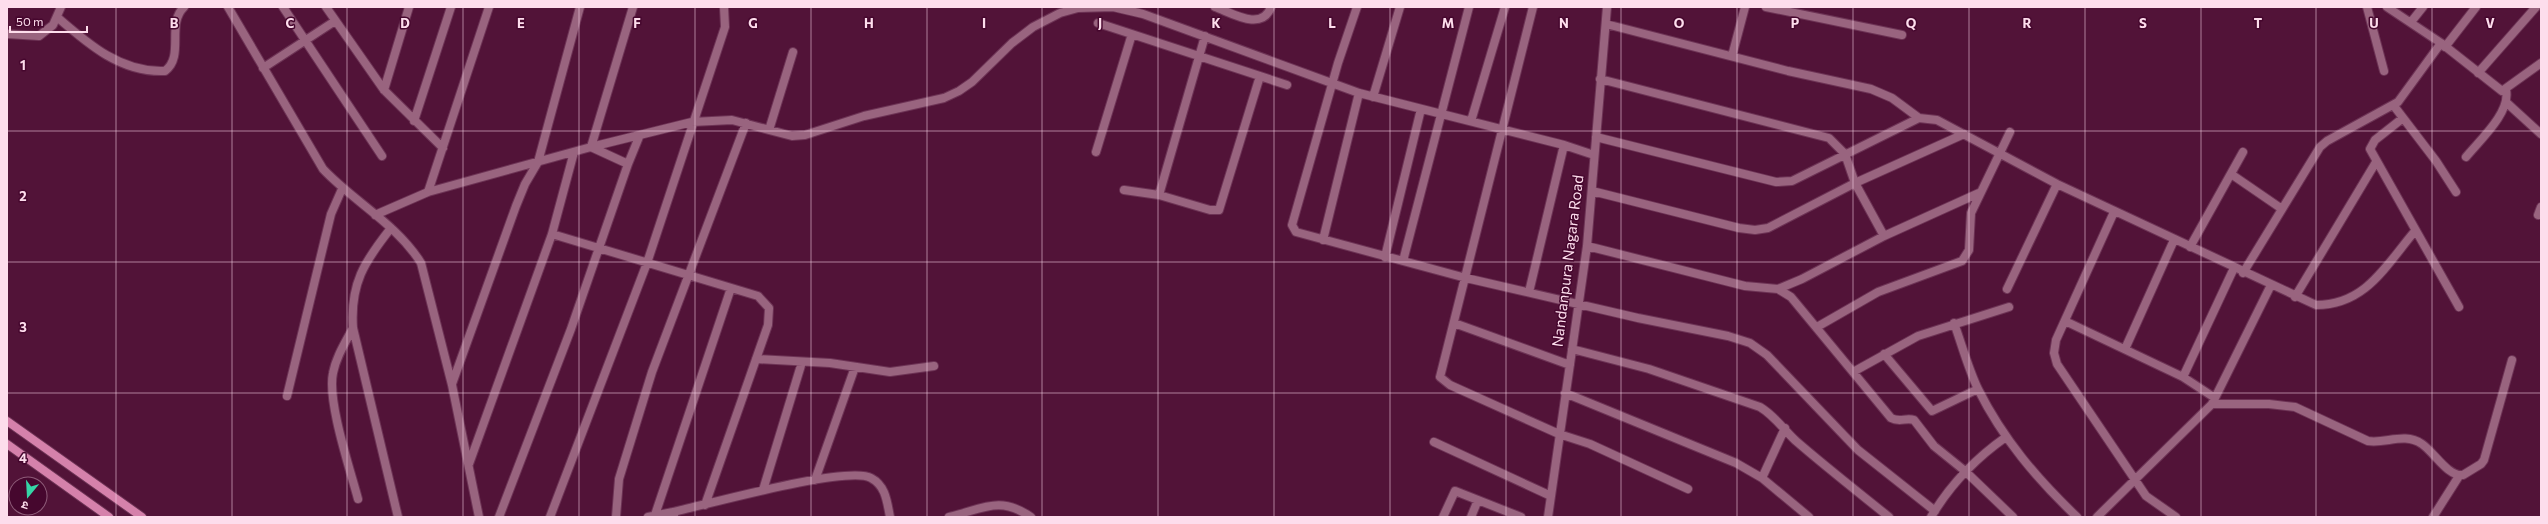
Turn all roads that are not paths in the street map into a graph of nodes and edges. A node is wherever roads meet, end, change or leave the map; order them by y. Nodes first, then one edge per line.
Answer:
1 (61, 7) edge
2 (184, 7) edge
3 (228, 7) edge
4 (283, 7) edge
5 (326, 7) edge
6 (409, 7) edge
7 (451, 7) edge
8 (489, 7) edge
9 (580, 7) edge
10 (633, 7) edge
11 (724, 7) edge
12 (1078, 7) edge
13 (1215, 7) edge
14 (1271, 7) edge
15 (1357, 7) edge
16 (1400, 7) edge
17 (1469, 7) edge
18 (1504, 7) edge
19 (1533, 7) edge
20 (1607, 7) edge
21 (1745, 7) edge
22 (1766, 7) edge
23 (2367, 7) edge
24 (2387, 7) edge
25 (2423, 7) edge
26 (2476, 7) edge
27 (2536, 7) edge
28 (57, 17) junction
29 (335, 21) junction
30 (2411, 22) junction
31 (1098, 23) dead end
32 (1606, 24) junction
33 (7, 34) edge
34 (1132, 34) junction
35 (1902, 35) dead end
36 (1205, 36) junction
37 (306, 41) junction
38 (2443, 45) junction
39 (793, 52) dead end
40 (1199, 56) junction
41 (1732, 56) junction
42 (2541, 63) edge
43 (262, 68) junction
44 (2384, 71) dead end
45 (2478, 73) junction
46 (1260, 76) junction
47 (1600, 79) junction
48 (1333, 84) junction
49 (1287, 85) dead end
50 (384, 90) junction
51 (2506, 90) junction
52 (1359, 93) junction
53 (1373, 97) junction
54 (2507, 103) junction
55 (2394, 106) junction
56 (1421, 109) junction
57 (1439, 113) junction
58 (1919, 118) junction
59 (2404, 118) junction
60 (414, 120) junction
61 (1471, 121) junction
62 (692, 122) junction
63 (746, 123) junction
64 (1502, 128) junction
65 (769, 130) junction
66 (2010, 132) dead end
67 (1964, 134) junction
68 (2541, 134) edge
69 (639, 137) junction
70 (1596, 137) junction
71 (1564, 144) junction
72 (591, 147) junction
73 (443, 148) junction
74 (574, 152) junction
75 (1096, 152) dead end
76 (2243, 152) dead end
77 (1845, 154) junction
78 (2000, 154) junction
79 (1594, 155) junction
80 (382, 156) dead end
81 (2466, 157) dead end
82 (538, 162) junction
83 (2376, 162) junction
84 (628, 164) junction
85 (2230, 174) junction
86 (1855, 183) junction
87 (2057, 184) junction
88 (342, 189) junction
89 (1124, 190) dead end
90 (1592, 191) junction
91 (428, 192) junction
92 (2456, 192) dead end
93 (1980, 193) junction
94 (1159, 195) junction
95 (2541, 207) edge
96 (2282, 208) junction
97 (2114, 212) junction
98 (375, 215) junction
99 (2538, 215) dead end
100 (391, 228) junction
101 (2415, 231) junction
102 (552, 234) junction
103 (1884, 236) junction
104 (1324, 240) junction
105 (2174, 240) junction
106 (1587, 246) junction
107 (2190, 247) junction
108 (601, 248) junction
109 (1385, 257) junction
110 (1403, 261) junction
111 (647, 263) junction
112 (2234, 268) junction
113 (2243, 273) junction
114 (689, 275) junction
115 (1466, 278) junction
116 (2271, 285) junction
117 (731, 288) junction
118 (1778, 289) junction
119 (2007, 289) dead end
120 (1529, 292) junction
121 (2295, 298) junction
122 (1579, 304) junction
123 (2009, 307) dead end
124 (2458, 307) dead end
125 (2065, 321) junction
126 (1454, 323) junction
127 (1954, 323) junction
128 (1817, 327) junction
129 (353, 328) junction
130 (1572, 349) junction
131 (2125, 349) junction
132 (1884, 354) junction
133 (756, 359) junction
134 (2512, 360) dead end
135 (802, 362) junction
136 (1570, 365) junction
137 (934, 366) dead end
138 (854, 367) junction
139 (1854, 372) junction
140 (2183, 377) junction
141 (452, 385) junction
142 (1978, 389) junction
143 (1565, 393) junction
144 (286, 396) dead end
145 (2213, 401) junction
146 (7, 421) edge
147 (1784, 428) junction
148 (1559, 434) junction
149 (2006, 437) junction
150 (1434, 442) dead end
151 (7, 444) edge
152 (468, 465) junction
153 (1965, 471) junction
154 (2459, 476) junction
155 (1762, 478) junction
156 (2133, 479) junction
157 (815, 480) junction
158 (1688, 489) dead end
159 (763, 490) junction
160 (1551, 496) junction
161 (358, 499) dead end
162 (1478, 500) junction
163 (705, 505) junction
164 (673, 514) edge
165 (1502, 514) edge
166 (1933, 514) edge
167 (651, 516) edge
168 (109, 517) edge
169 (142, 517) edge
170 (398, 517) edge
171 (479, 517) edge
172 (499, 517) edge
173 (550, 517) edge
174 (616, 517) edge
175 (890, 517) edge
176 (949, 517) edge
177 (1031, 517) edge
178 (1444, 517) edge
179 (1471, 517) edge
180 (1521, 517) edge
181 (1548, 517) edge
182 (1809, 517) edge
183 (1889, 517) edge
184 (2013, 517) edge
185 (2077, 517) edge
186 (2097, 517) edge
187 (2176, 517) edge
188 (2433, 517) edge

1 - 28 street
2 - 28 street
3 - 43 street
4 - 37 street
5 - 29 street
6 - 50 street
7 - 60 street
8 - 73 street
9 - 82 street
10 - 72 street
11 - 62 street
12 - 36 street
12 - 65 street
13 - 14 street
15 - 48 street
16 - 53 street
17 - 57 street
18 - 61 street
19 - 64 street
20 - 32 street, Nandanpura Nagara Road
21 - 41 street
22 - 35 street
23 - 44 street
24 - 30 street
25 - 30 street
26 - 38 street
27 - 45 street
28 - 33 street
29 - 37 street
29 - 50 street
30 - 38 street
31 - 34 street
32 - 41 street
32 - 47 street, Nandanpura Nagara Road
34 - 40 street
34 - 75 street
36 - 40 street
36 - 48 street
37 - 43 street
37 - 80 street
38 - 45 street
38 - 55 street
39 - 65 street
40 - 46 street
40 - 94 street
41 - 58 street
42 - 51 street
43 - 88 street
45 - 51 street
46 - 49 street
46 - 94 street
47 - 70 street, Nandanpura Nagara Road
47 - 77 street
48 - 52 street
48 - 104 street
50 - 60 street
51 - 54 street
52 - 53 street
52 - 104 street
53 - 56 street
54 - 68 street
54 - 81 street
55 - 59 street
55 - 96 street
56 - 57 street
56 - 109 street
57 - 61 street
57 - 110 street
58 - 67 street
58 - 77 street
59 - 83 street
59 - 92 street
60 - 73 street
61 - 64 street
62 - 63 street
62 - 69 street
62 - 111 street
63 - 65 street
63 - 114 street
64 - 71 street
64 - 115 street
66 - 78 street
67 - 78 street
67 - 86 street
69 - 72 street
69 - 84 street
70 - 77 street
70 - 79 street, Nandanpura Nagara Road
71 - 79 street
71 - 120 street
72 - 74 street
72 - 84 street
73 - 91 street
74 - 82 street
74 - 102 street
76 - 85 street
77 - 86 street
78 - 87 street
78 - 93 street
79 - 90 street, Nandanpura Nagara Road
82 - 91 street
82 - 141 street
83 - 101 street
83 - 121 street
84 - 108 street
85 - 96 street
85 - 107 street
86 - 90 street
86 - 103 street
87 - 97 street
87 - 119 street
88 - 98 street
88 - 144 street
89 - 94 street
90 - 106 street, Nandanpura Nagara Road
91 - 98 street
93 - 103 street
93 - 128 street
95 - 99 street
96 - 113 street
97 - 105 street
97 - 125 street
98 - 100 street
100 - 129 street
100 - 141 street
101 - 121 street
101 - 124 street
102 - 108 street
102 - 152 street
103 - 118 street
104 - 109 street
105 - 107 street
105 - 131 street
106 - 118 street
106 - 122 street, Nandanpura Nagara Road
107 - 112 street
108 - 111 street
108 - 172 street
109 - 110 street
110 - 115 street
111 - 114 street
111 - 173 street
112 - 113 street
112 - 140 street
113 - 116 street
114 - 117 street
114 - 174 street
115 - 120 street
115 - 126 street
116 - 121 street
116 - 145 street
117 - 133 street
117 - 167 street
118 - 128 street
120 - 122 street
122 - 130 street, Nandanpura Nagara Road
122 - 166 street
123 - 127 street
125 - 131 street
125 - 156 street
126 - 136 street
126 - 148 street
127 - 132 street
127 - 142 street
128 - 139 street
129 - 161 street
129 - 170 street
130 - 136 street, Nandanpura Nagara Road
130 - 147 street
131 - 140 street
132 - 139 street
132 - 142 street
133 - 135 street
133 - 163 street
134 - 154 street
135 - 138 street
135 - 159 street
136 - 143 street, Nandanpura Nagara Road
137 - 138 street
138 - 157 street
139 - 153 street
140 - 145 street
141 - 152 street
142 - 149 street
143 - 148 street, Nandanpura Nagara Road
143 - 155 street
145 - 154 street
145 - 156 street
146 - 169 street
147 - 155 street
147 - 183 street
148 - 158 street
148 - 160 street, Nandanpura Nagara Road
149 - 153 street
149 - 185 street
150 - 160 street
151 - 168 street
152 - 171 street
153 - 166 street
153 - 184 street
154 - 188 street
155 - 182 street
156 - 186 street
156 - 187 street
157 - 159 street
157 - 175 street
159 - 163 street
160 - 181 street, Nandanpura Nagara Road
162 - 165 street
162 - 178 street
162 - 179 street
163 - 164 street
164 - 167 street
165 - 180 street
176 - 177 street

